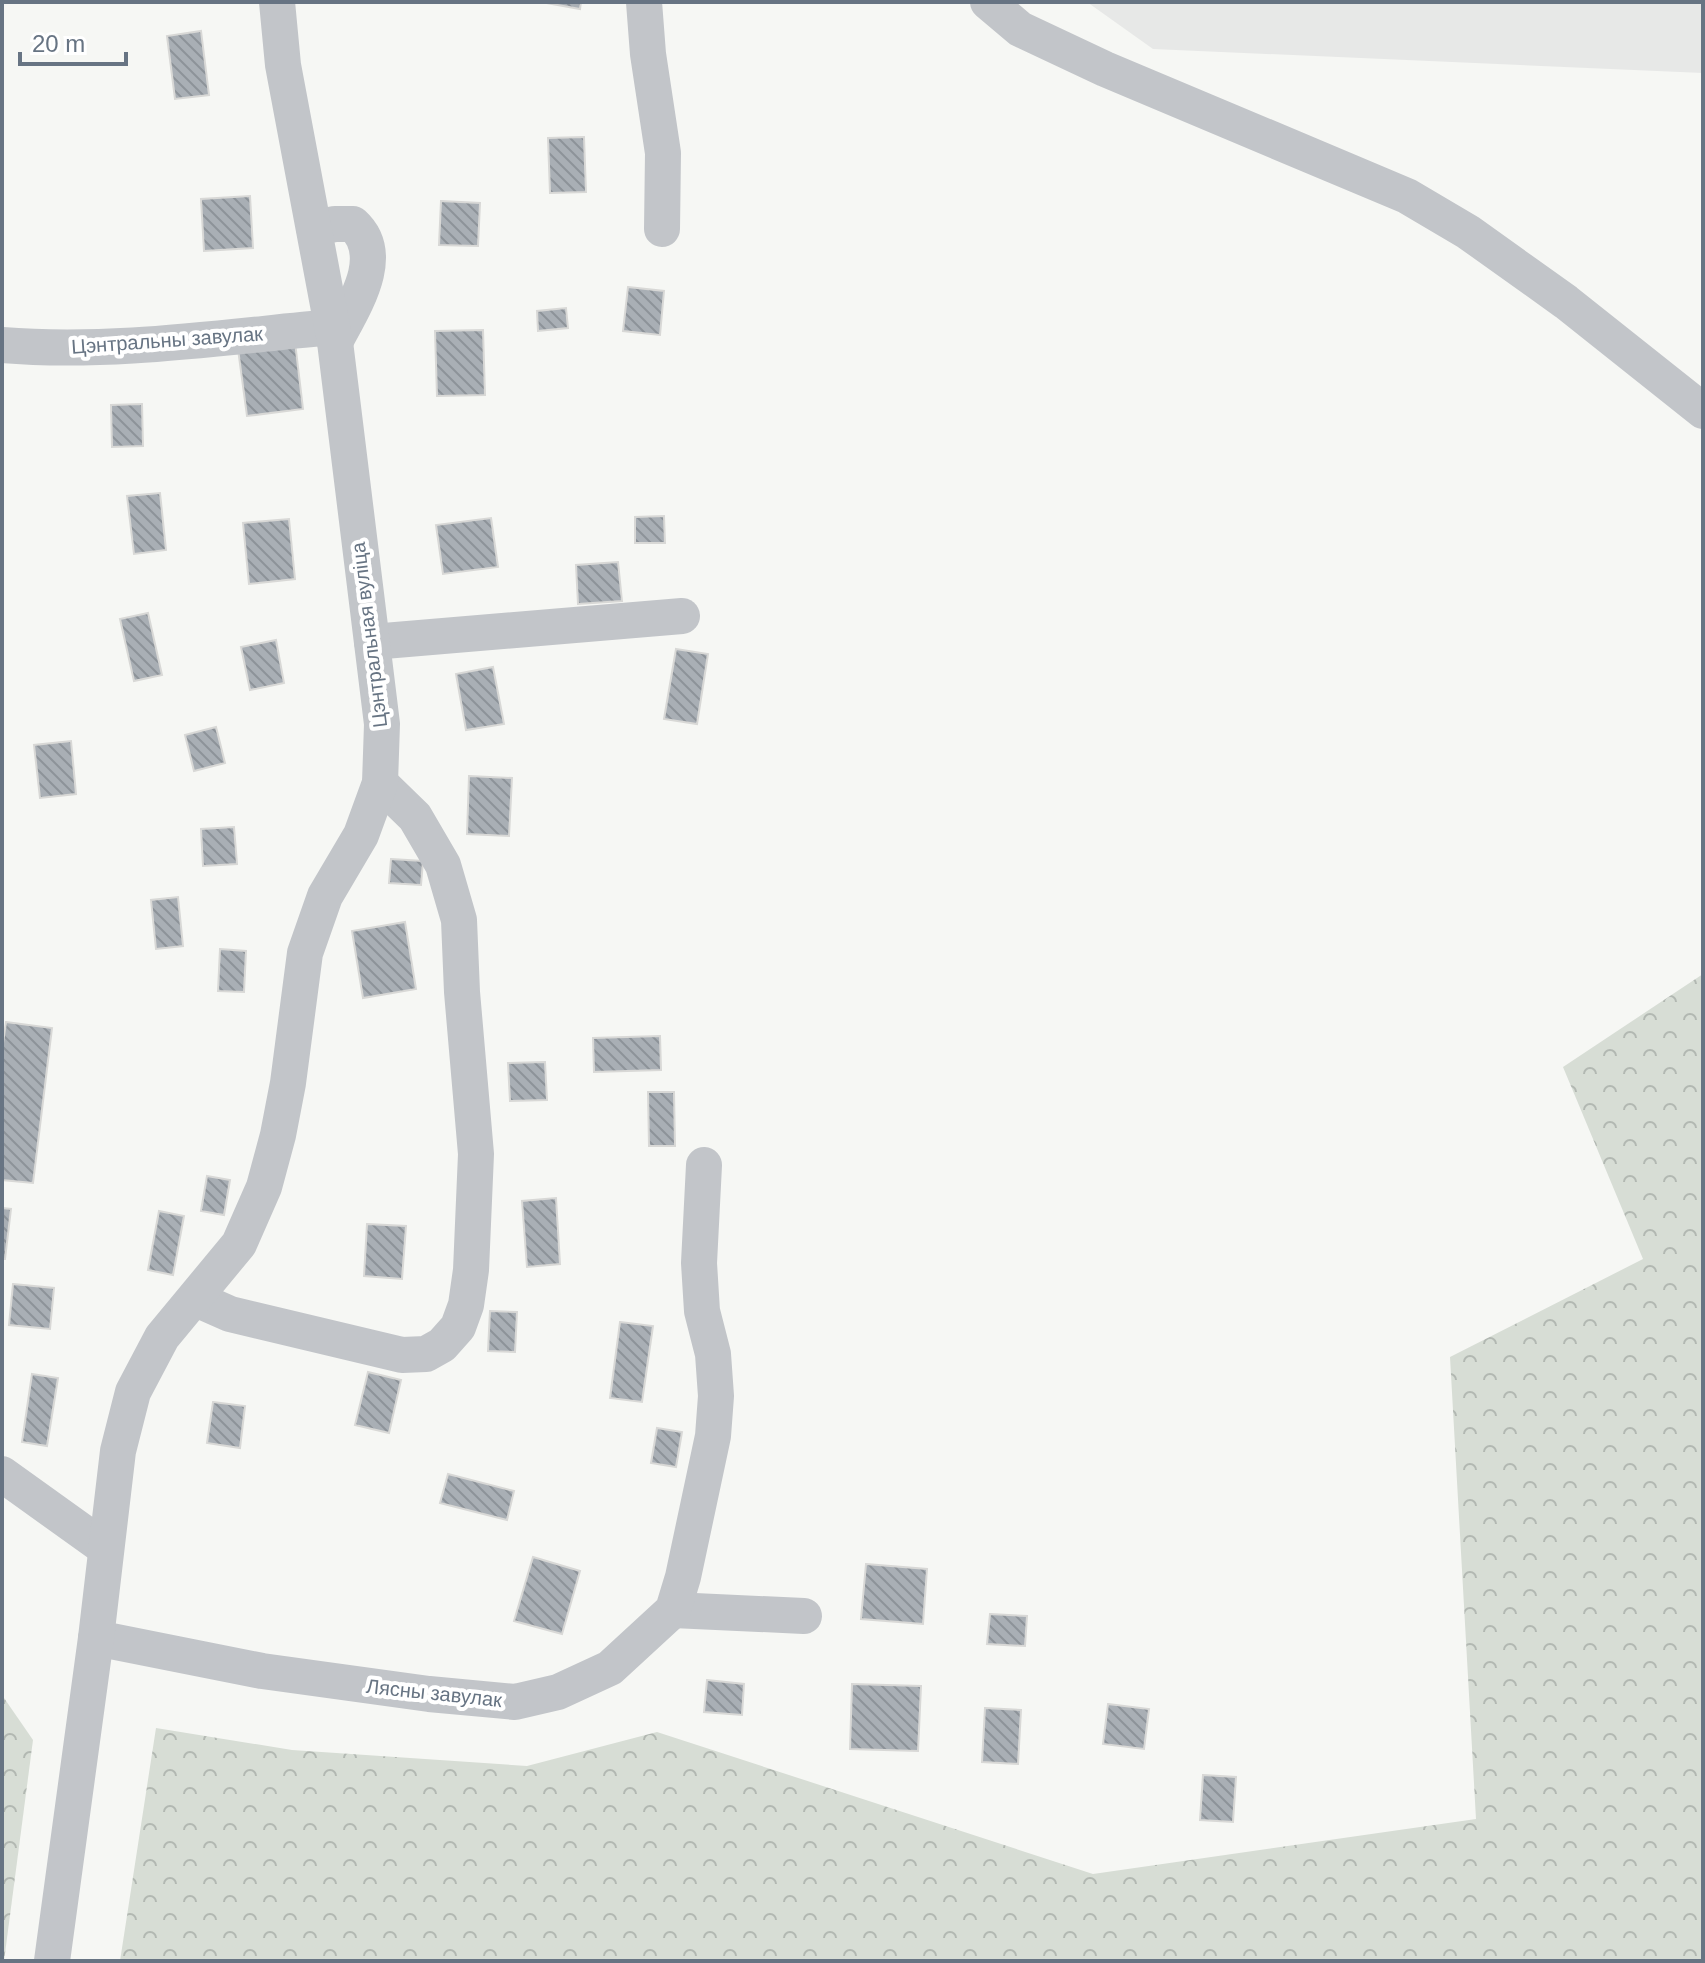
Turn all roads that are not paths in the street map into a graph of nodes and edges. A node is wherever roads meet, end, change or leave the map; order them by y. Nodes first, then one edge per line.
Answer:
1 (277, 2) edge
2 (644, 2) edge
3 (988, 2) edge
4 (314, 228) junction
5 (662, 229) dead end
6 (334, 334) junction
7 (2, 345) edge
8 (1703, 411) edge
9 (682, 616) dead end
10 (372, 642) junction
11 (380, 783) junction
12 (704, 1165) dead end
13 (196, 1299) junction
14 (2, 1474) edge
15 (105, 1548) junction
16 (673, 1610) junction
17 (804, 1616) dead end
18 (96, 1638) junction
19 (52, 1961) edge

1 - 4 street, Цэнтральная вуліца
2 - 5 street
3 - 8 street
4 - 6 street, Цэнтральная вуліца
4 - 6 street
6 - 7 street, Цэнтральны завулак
6 - 10 street, Цэнтральная вуліца
9 - 10 street
10 - 11 street, Цэнтральная вуліца
11 - 13 street, Цэнтральная вуліца
11 - 13 street
12 - 16 street
13 - 15 street, Цэнтральная вуліца
14 - 15 street
15 - 18 street, Цэнтральная вуліца
16 - 17 street
16 - 18 street, Лясны завулак
18 - 19 street, Цэнтральная вуліца

